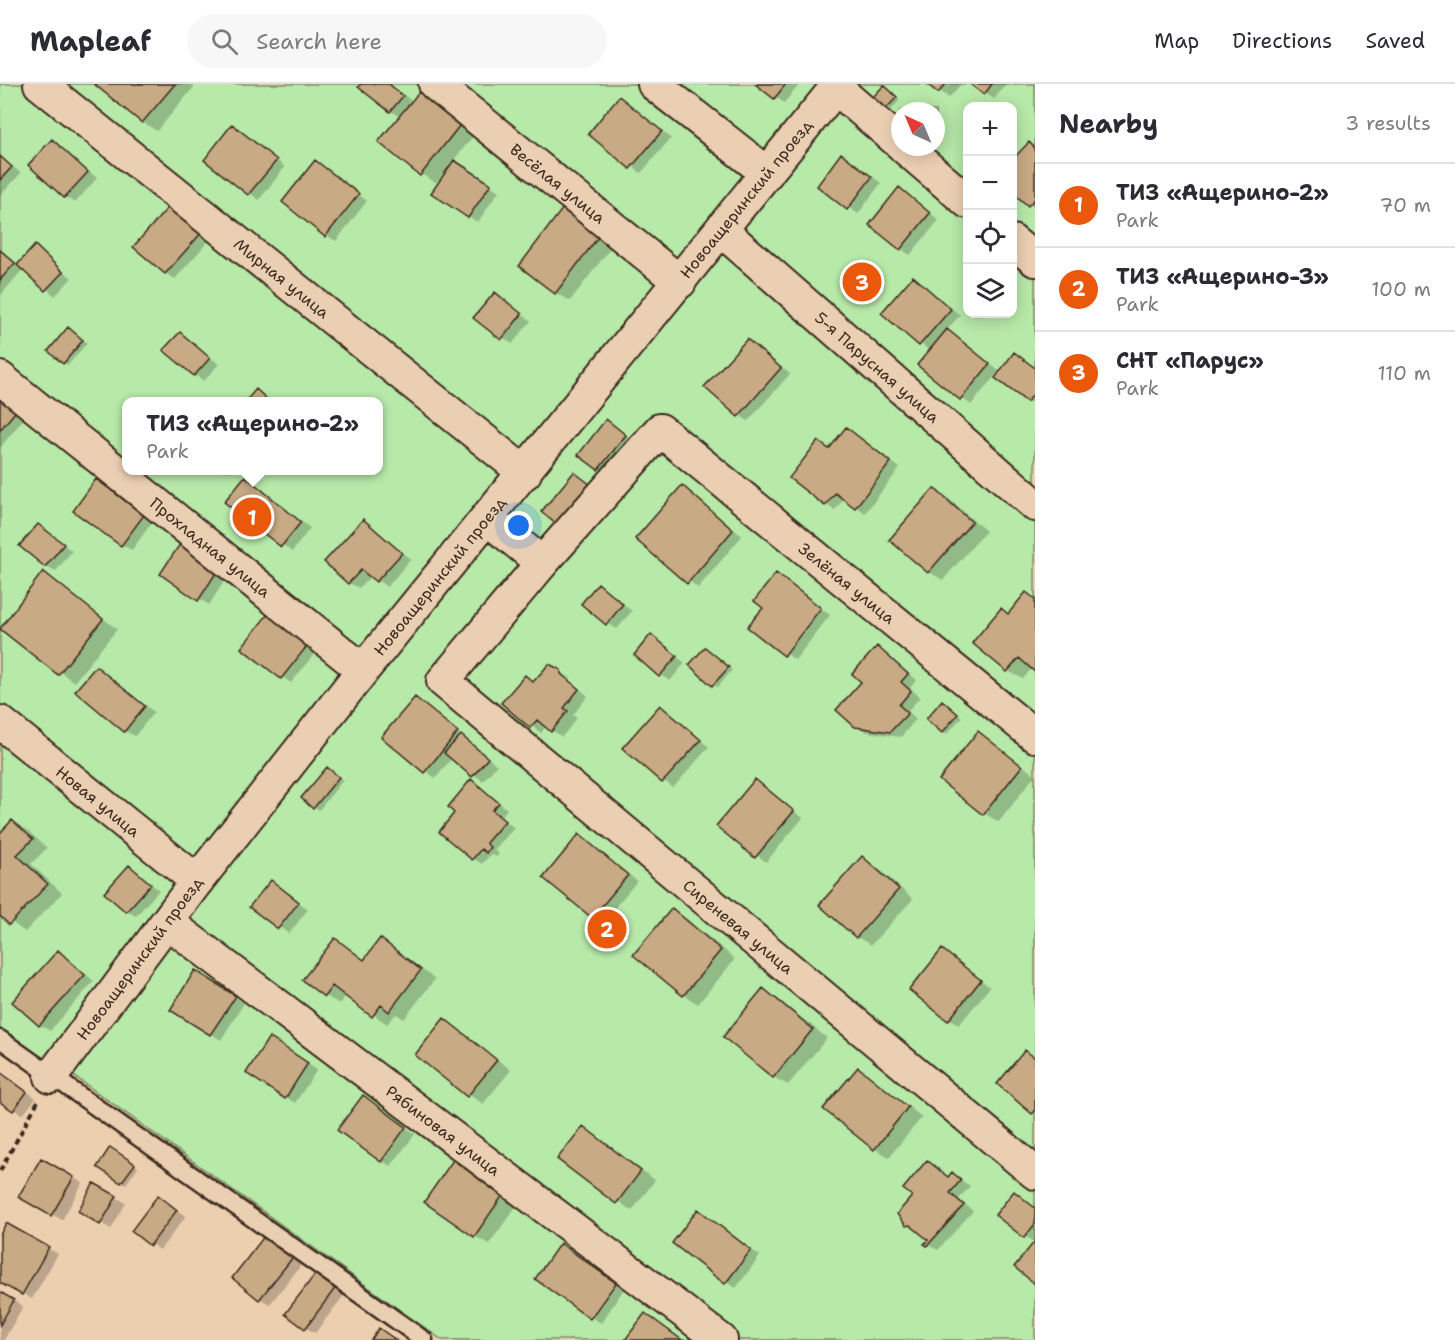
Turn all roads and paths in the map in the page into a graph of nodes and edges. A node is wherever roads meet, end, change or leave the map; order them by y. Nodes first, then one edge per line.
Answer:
1 (40, 84) edge
2 (435, 84) edge
3 (654, 84) edge
4 (838, 86) edge
5 (891, 135) edge
6 (914, 156) edge
7 (767, 173) junction
8 (963, 198) edge
9 (722, 230) junction
10 (1017, 245) edge
11 (1035, 260) edge
12 (680, 282) junction
13 (0, 378) edge
14 (525, 473) junction
15 (1035, 505) edge
16 (488, 519) junction
17 (542, 563) junction
18 (363, 670) junction
19 (0, 722) edge
20 (1035, 736) edge
21 (197, 881) junction
22 (167, 922) junction
23 (0, 1039) edge
24 (51, 1077) junction
25 (0, 1171) edge
26 (1035, 1173) edge
27 (424, 1340) edge
28 (721, 1340) edge

1 - 14 street, Мирная улица
2 - 12 street, Весёлая улица
3 - 7 street
4 - 5 street
4 - 7 street, Новоащеринский проезд
6 - 8 street
7 - 9 street, Новоащеринский проезд
9 - 12 street, Новоащеринский проезд
9 - 15 street, 5-я Парусная улица
10 - 11 street
12 - 14 street, Новоащеринский проезд
13 - 18 street, Прохладная улица
14 - 16 street, Новоащеринский проезд
16 - 17 street
16 - 18 street, Новоащеринский проезд
17 - 20 street, Зелёная улица
17 - 26 street, Сиреневая улица
18 - 21 street, Новоащеринский проезд
19 - 21 street, Новая улица
21 - 22 street, Новоащеринский проезд
22 - 24 street, Новоащеринский проезд
22 - 28 street, Рябиновая улица
23 - 24 lane
24 - 25 path
24 - 27 lane

